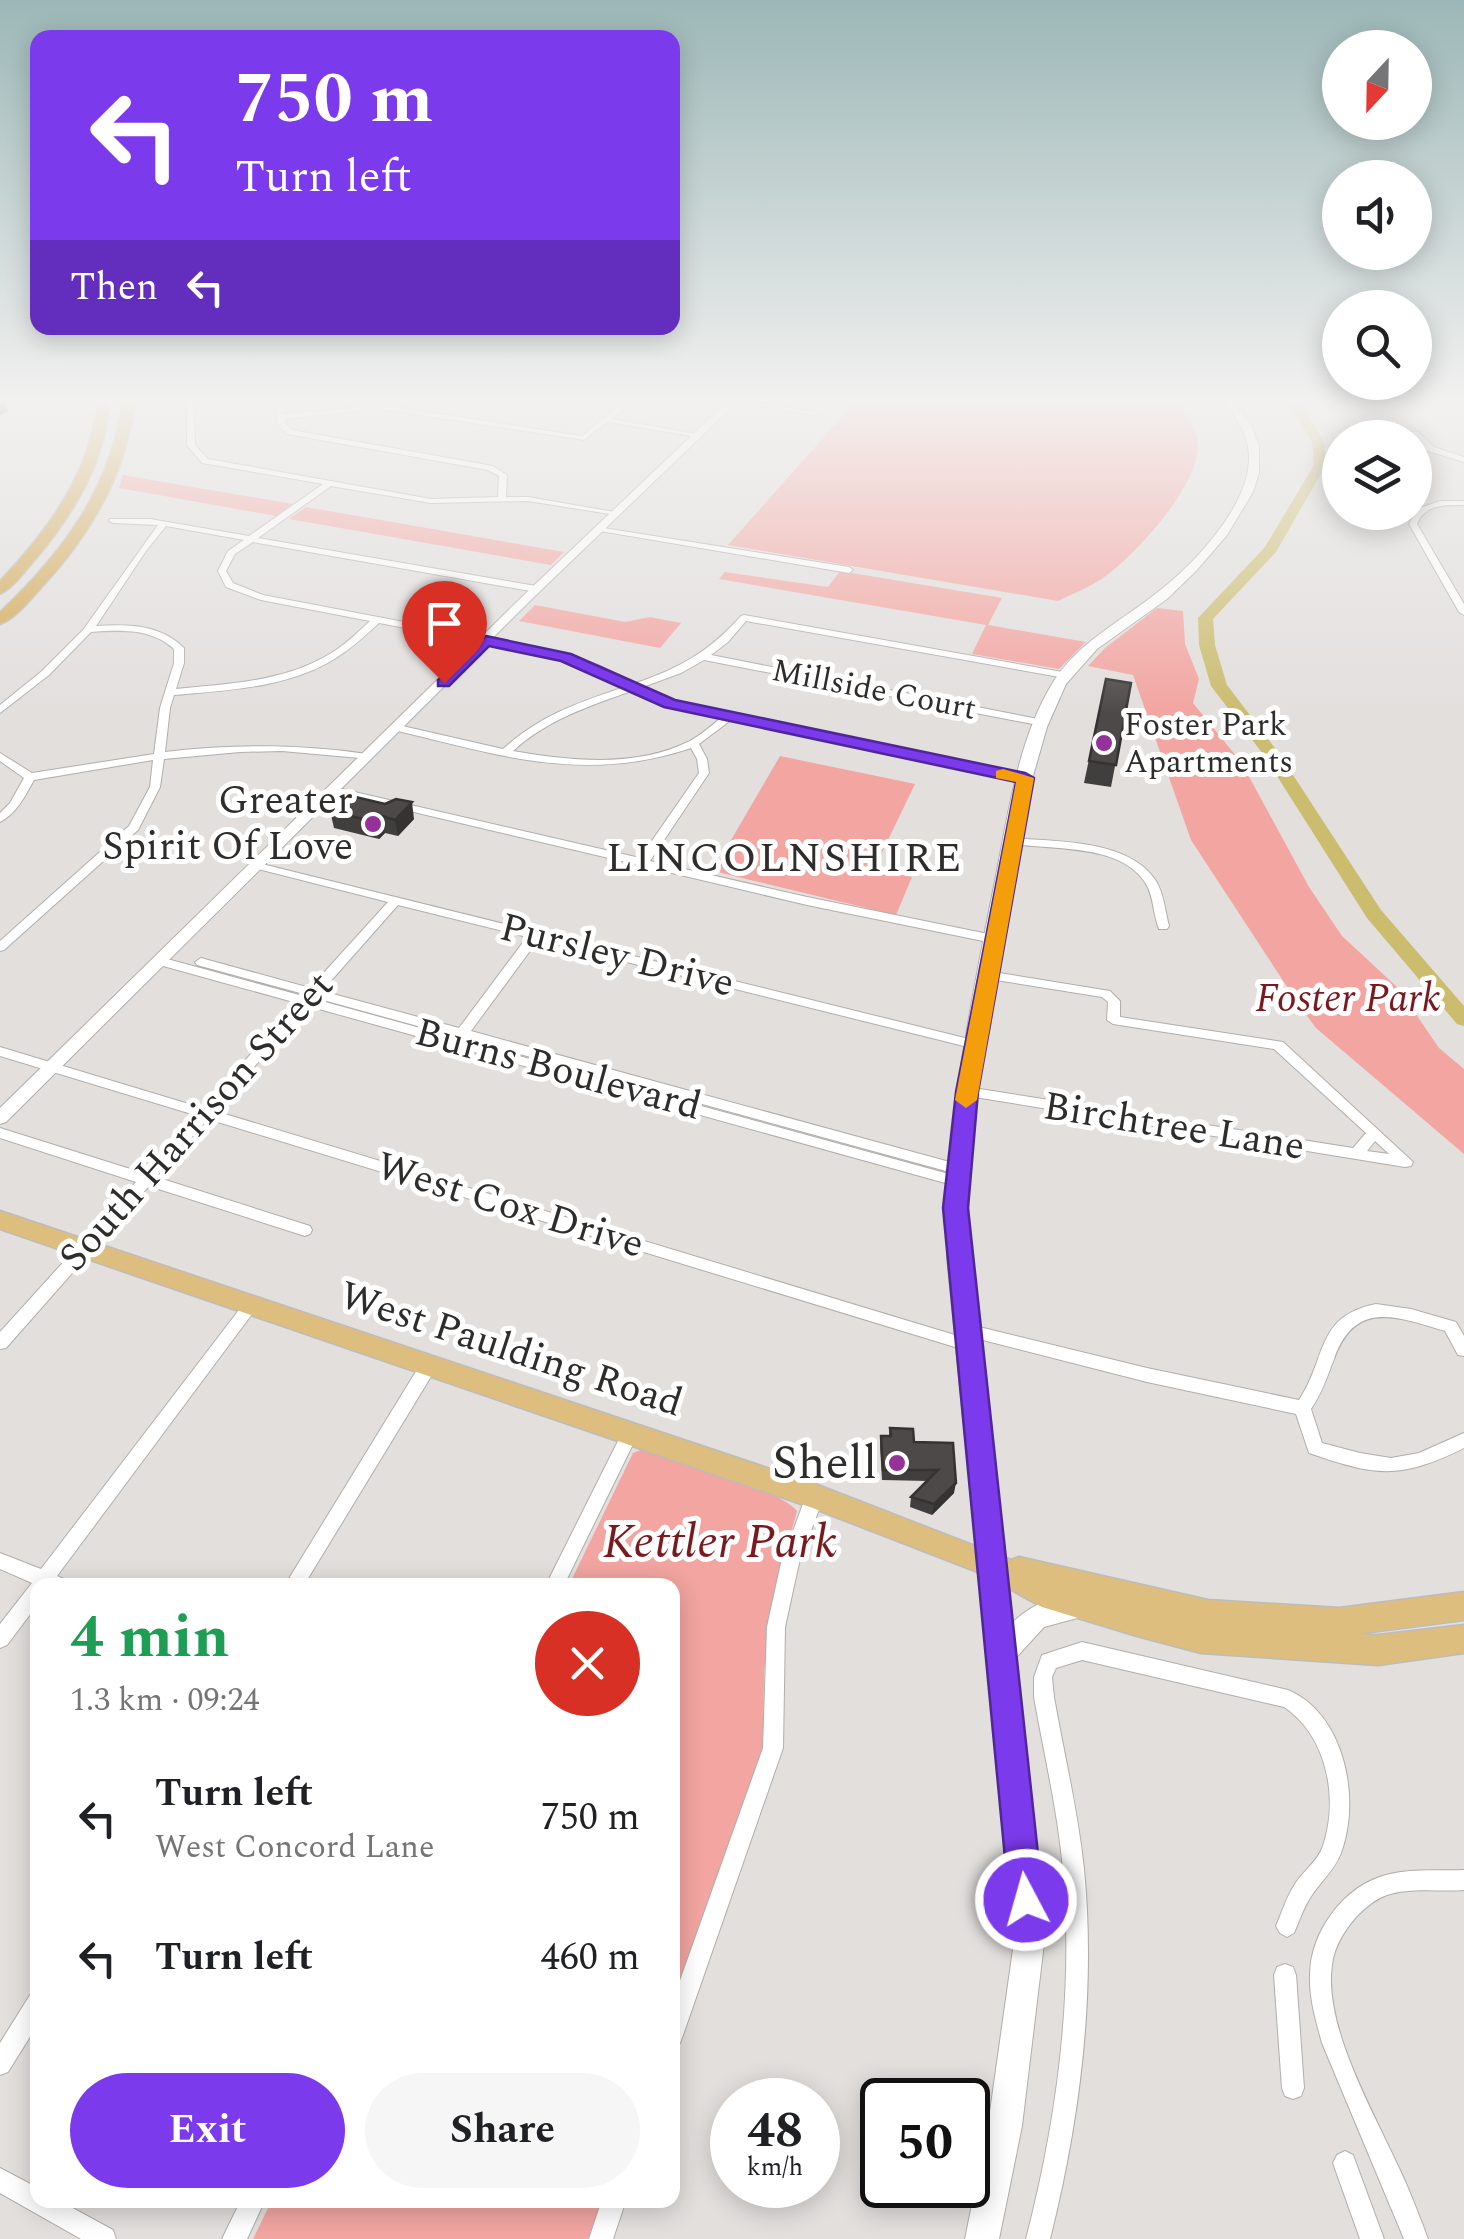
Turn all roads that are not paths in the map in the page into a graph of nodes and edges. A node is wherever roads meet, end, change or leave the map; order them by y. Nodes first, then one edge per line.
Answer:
1 (68, 505) edge
2 (95, 505) edge
3 (298, 505) edge
4 (559, 505) edge
5 (624, 505) edge
6 (1239, 505) edge
7 (1433, 505) edge
8 (616, 513) junction
9 (113, 521) dead end
10 (163, 524) junction
11 (600, 528) junction
12 (253, 538) junction
13 (849, 570) dead end
14 (0, 590) edge
15 (536, 590) junction
16 (1464, 612) edge
17 (378, 618) junction
18 (0, 620) edge
19 (88, 629) junction
20 (486, 641) junction
21 (704, 657) junction
22 (1066, 675) junction
23 (633, 687) junction
24 (170, 692) junction
25 (0, 710) edge
26 (729, 717) junction
27 (1043, 723) junction
28 (398, 728) junction
29 (692, 743) junction
30 (506, 752) junction
31 (159, 755) junction
32 (0, 756) edge
33 (368, 757) junction
34 (30, 777) junction
35 (1025, 778) junction
36 (333, 790) junction
37 (0, 818) edge
38 (1012, 840) junction
39 (644, 861) junction
40 (258, 866) junction
41 (395, 902) junction
42 (1162, 926) dead end
43 (535, 936) junction
44 (994, 939) junction
45 (0, 947) edge
46 (164, 958) junction
47 (987, 975) junction
48 (310, 996) junction
49 (459, 1038) junction
50 (976, 1045) junction
51 (0, 1051) edge
52 (52, 1067) junction
53 (967, 1092) junction
54 (203, 1114) junction
55 (0, 1118) edge
56 (0, 1133) edge
57 (1374, 1134) junction
58 (1356, 1154) junction
59 (956, 1175) junction
60 (145, 1179) junction
61 (0, 1220) edge
62 (305, 1230) dead end
63 (82, 1249) junction
64 (250, 1306) junction
65 (968, 1338) junction
66 (0, 1343) edge
67 (1464, 1350) edge
68 (429, 1365) junction
69 (1303, 1408) junction
70 (631, 1432) junction
71 (1464, 1440) edge
72 (814, 1496) junction
73 (0, 1562) edge
74 (993, 1565) junction
75 (31, 1578) edge
76 (50, 1578) edge
77 (298, 1578) edge
78 (558, 1578) edge
79 (30, 1603) edge
80 (1082, 1606) junction
81 (1464, 1606) edge
82 (0, 1638) edge
83 (1464, 1639) edge
84 (1000, 1656) junction
85 (1464, 1880) edge
86 (1287, 1926) dead end
87 (1286, 1975) dead end
88 (680, 2012) edge
89 (30, 2015) edge
90 (0, 2064) edge
91 (1292, 2088) dead end
92 (1345, 2163) dead end
93 (0, 2180) edge
94 (30, 2197) edge
95 (49, 2208) edge
96 (249, 2208) edge
97 (611, 2208) edge
98 (104, 2239) edge
99 (234, 2239) edge
100 (600, 2239) edge
101 (982, 2239) edge
102 (1038, 2239) edge
103 (1372, 2239) edge
104 (1416, 2239) edge

1 - 14 highway
2 - 18 highway
3 - 12 street
4 - 8 street
5 - 8 street
6 - 22 main road
7 - 16 street
8 - 11 street
9 - 10 street
10 - 12 street
10 - 19 street
11 - 13 street
11 - 15 street
12 - 15 street
12 - 17 street
15 - 20 street
17 - 20 street
17 - 24 street
19 - 24 street
19 - 25 street
20 - 23 street
20 - 28 street
21 - 22 street
21 - 23 street
21 - 27 street, Millside Court
22 - 27 main road
23 - 26 street
23 - 30 street
24 - 31 street
26 - 29 street
26 - 35 street
27 - 35 main road
28 - 30 street
28 - 33 street
29 - 30 street
29 - 39 street
31 - 33 street
31 - 34 street
31 - 45 street
32 - 34 street
33 - 36 street
34 - 37 street
35 - 38 main road
36 - 39 street
36 - 40 street
38 - 42 street
38 - 44 main road
39 - 44 street
40 - 41 street, Pursley Drive
40 - 46 street
41 - 43 street, Pursley Drive
41 - 48 street, South Harrison Street
43 - 49 street
43 - 50 street, Pursley Drive
44 - 47 main road
46 - 48 street, Burns Boulevard
46 - 52 street
47 - 50 main road
47 - 57 street
48 - 49 street, Burns Boulevard
48 - 54 street, South Harrison Street
49 - 59 street, Burns Boulevard
50 - 53 main road
51 - 52 street, West Cox Drive
52 - 54 street, West Cox Drive
52 - 55 street
53 - 58 street, Birchtree Lane
53 - 59 main road
54 - 60 street, South Harrison Street
54 - 65 street, West Cox Drive
56 - 60 street
57 - 58 street, Birchtree Lane
57 - 58 street
59 - 65 main road
60 - 62 street
60 - 63 street, South Harrison Street
61 - 63 main road, West Paulding Road
63 - 64 main road, West Paulding Road
63 - 66 street, South Harrison Street
64 - 68 main road, West Paulding Road
64 - 76 street
65 - 69 street, West Cox Drive
65 - 74 main road
67 - 69 street
68 - 70 main road, West Paulding Road
68 - 77 street
69 - 71 street
70 - 72 main road, West Paulding Road
70 - 78 street
72 - 74 main road, West Paulding Road
72 - 88 street
73 - 75 street
74 - 80 main road
74 - 81 main road
74 - 84 main road
79 - 82 street
80 - 83 main road
80 - 84 main road
84 - 101 main road
85 - 104 street
86 - 102 street
87 - 91 street
89 - 90 street
92 - 103 street
93 - 94 street
95 - 98 street
96 - 99 street
97 - 100 street

